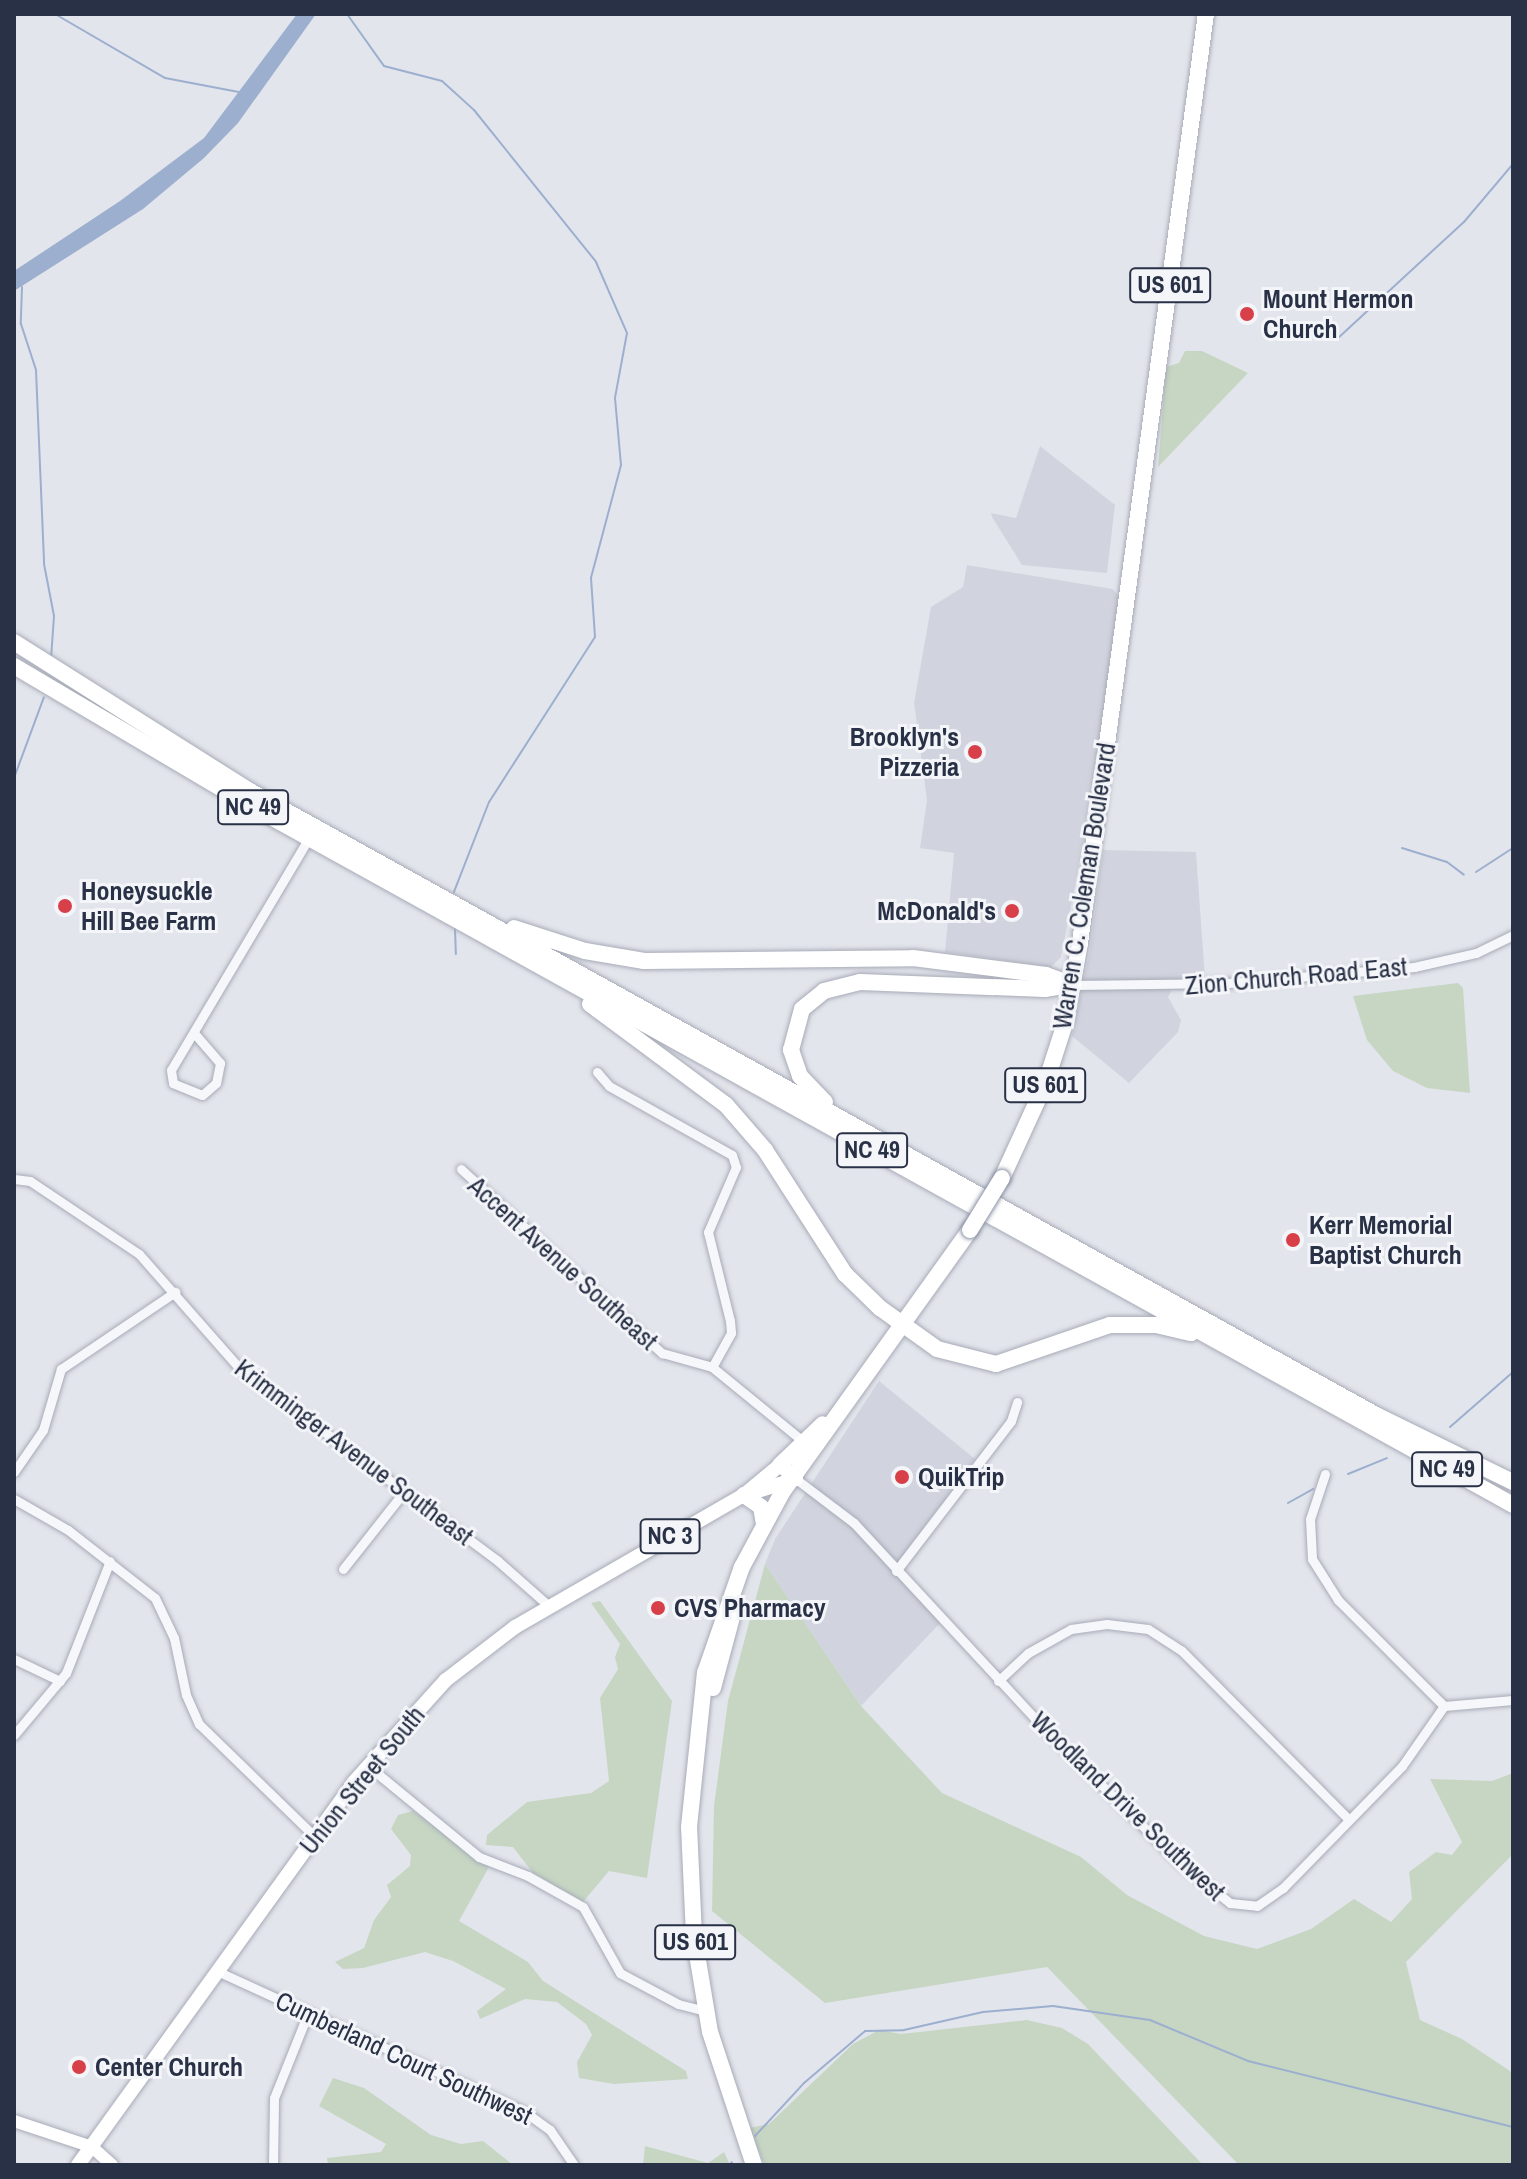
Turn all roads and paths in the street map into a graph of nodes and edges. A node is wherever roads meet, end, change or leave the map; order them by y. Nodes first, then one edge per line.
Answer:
1 (1206, 14) edge
2 (14, 642) edge
3 (14, 666) edge
4 (309, 838) junction
5 (464, 909) junction
6 (1513, 935) edge
7 (532, 961) junction
8 (1073, 985) junction
9 (194, 1033) junction
10 (597, 1072) dead end
11 (851, 1124) junction
12 (461, 1169) dead end
13 (14, 1179) edge
14 (175, 1292) junction
15 (900, 1324) junction
16 (1211, 1338) junction
17 (712, 1367) junction
18 (847, 1400) junction
19 (1017, 1402) dead end
20 (804, 1442) junction
21 (780, 1465) junction
22 (14, 1472) edge
23 (1325, 1474) dead end
24 (796, 1479) junction
25 (1513, 1482) edge
26 (403, 1493) junction
27 (744, 1495) junction
28 (14, 1499) edge
29 (1513, 1505) edge
30 (764, 1524) junction
31 (110, 1561) junction
32 (343, 1569) dead end
33 (896, 1571) junction
34 (550, 1607) junction
35 (14, 1659) edge
36 (60, 1681) junction
37 (998, 1681) junction
38 (1513, 1700) edge
39 (1444, 1706) junction
40 (701, 1711) junction
41 (14, 1735) edge
42 (367, 1765) junction
43 (1348, 1819) junction
44 (314, 1836) junction
45 (217, 1971) junction
46 (706, 2011) junction
47 (308, 2013) junction
48 (14, 2121) edge
49 (92, 2147) junction
50 (78, 2165) edge
51 (112, 2165) edge
52 (273, 2165) edge
53 (574, 2165) edge
54 (754, 2165) edge

1 - 8 highway, Warren C. Coleman Boulevard / US 601
2 - 5 highway, NC 49
3 - 4 highway, NC 49
4 - 7 highway, NC 49
4 - 9 street
5 - 8 highway
5 - 11 highway, NC 49
6 - 8 street, Zion Church Road East
7 - 15 highway
7 - 16 highway, NC 49
8 - 11 highway
8 - 15 highway, Warren C. Coleman Boulevard / US 601, bridge
9 - 9 street
10 - 17 street
11 - 25 highway, NC 49
12 - 17 street, Accent Avenue Southeast
13 - 14 street, Krimminger Avenue Southeast
14 - 22 street
14 - 26 street, Krimminger Avenue Southeast
15 - 16 highway
15 - 18 highway, Warren C. Coleman Boulevard / US 601
16 - 29 highway, NC 49
17 - 20 street
18 - 20 highway
18 - 24 highway, Warren C. Coleman Boulevard / US 601
19 - 33 street
20 - 21 highway
21 - 24 main road
21 - 27 main road, Union Street South
23 - 39 street
24 - 27 main road, Union Street South / NC 3
24 - 30 highway, Warren C. Coleman Boulevard / US 601
24 - 33 street, Woodland Drive Southwest
24 - 40 highway, Warren C. Coleman Boulevard / US 601
26 - 32 street
26 - 34 street, Krimminger Avenue Southeast
27 - 30 highway
27 - 34 main road, Union Street South / NC 3
28 - 31 street
30 - 40 highway, Warren C. Coleman Boulevard / US 601
31 - 36 street
31 - 44 street
33 - 37 street, Woodland Drive Southwest
34 - 42 main road, Union Street South / NC 3
35 - 36 street
36 - 41 street
37 - 43 street
37 - 43 street, Woodland Drive Southwest
38 - 39 street
39 - 43 street, Woodland Drive Southwest
40 - 46 highway, Warren C. Coleman Boulevard / US 601
42 - 44 main road, Union Street South / NC 3
42 - 46 street
44 - 45 main road, Union Street South / NC 3
45 - 47 street, Cumberland Court Southwest
45 - 49 main road, Union Street South / NC 3
46 - 54 highway, Warren C. Coleman Boulevard / US 601
47 - 52 street
47 - 53 street, Cumberland Court Southwest
48 - 49 street
49 - 50 main road, NC 3
49 - 51 street

